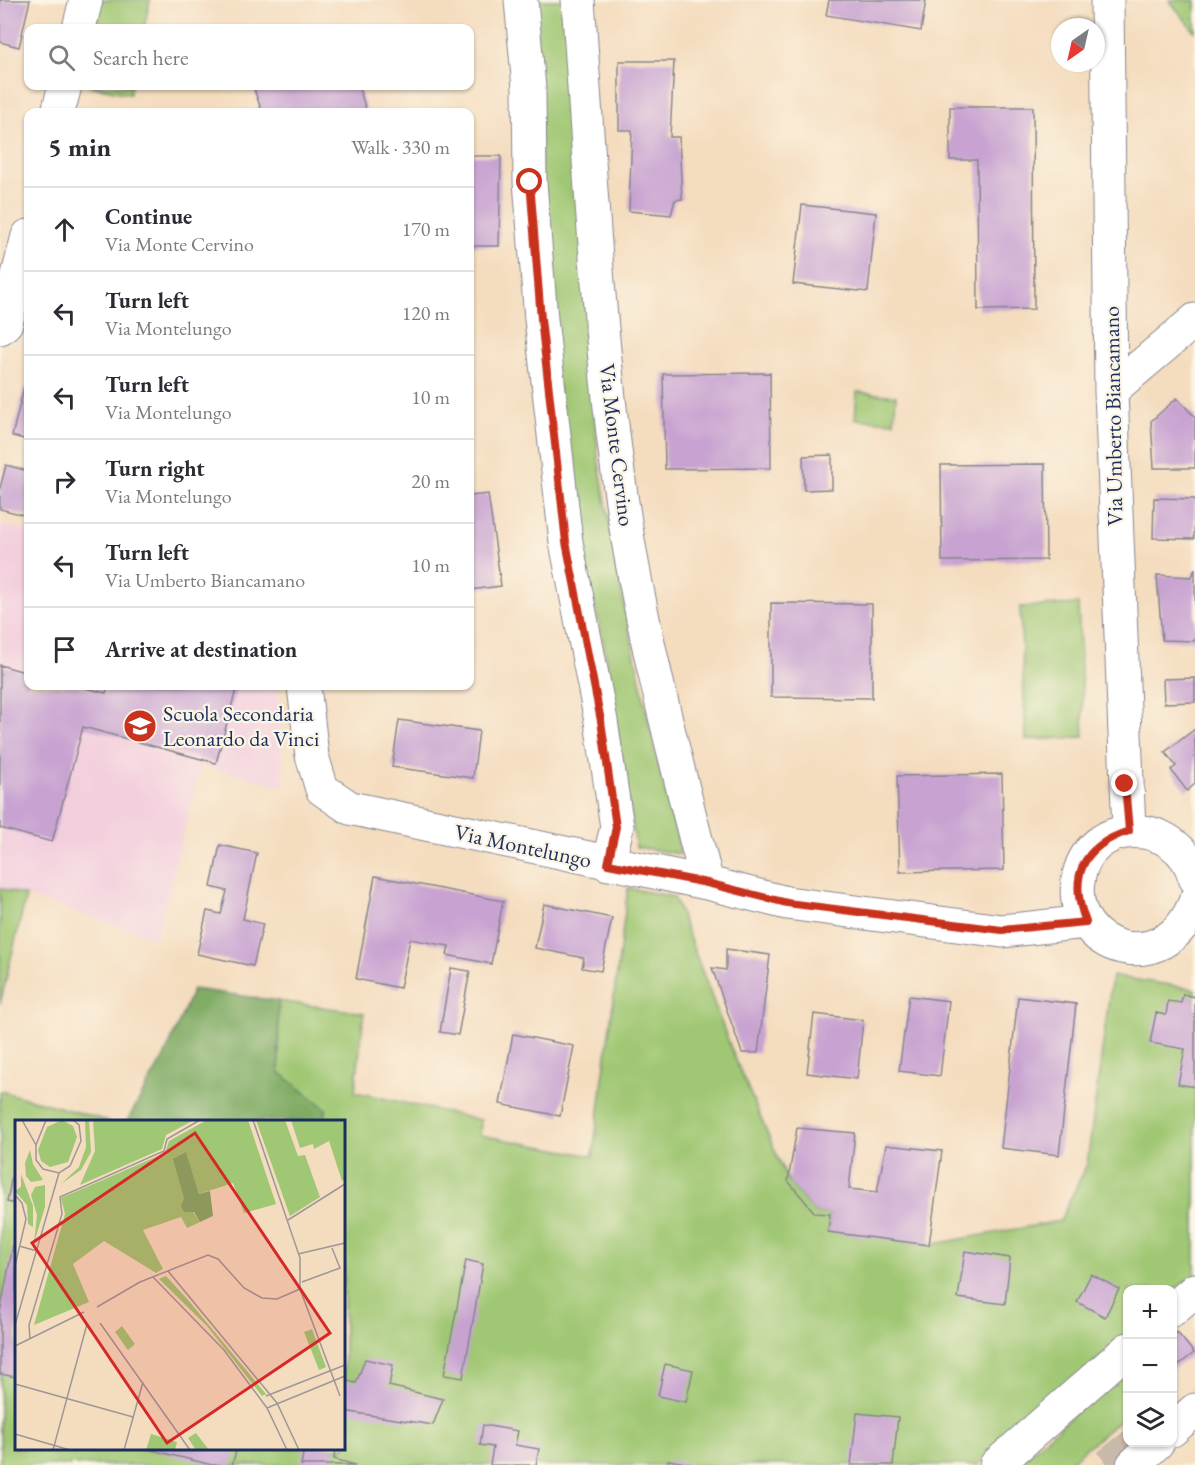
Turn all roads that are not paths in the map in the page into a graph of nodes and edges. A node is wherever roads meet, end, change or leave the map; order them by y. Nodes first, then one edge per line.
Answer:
1 (86, 0) edge
2 (520, 0) edge
3 (578, 0) edge
4 (1107, 0) edge
5 (80, 24) edge
6 (64, 90) edge
7 (59, 108) edge
8 (24, 258) edge
9 (1195, 320) edge
10 (12, 325) edge
11 (1112, 391) junction
12 (304, 690) edge
13 (1129, 831) junction
14 (608, 864) junction
15 (1194, 872) edge
16 (707, 883) junction
17 (1195, 903) edge
18 (1086, 922) junction
19 (1181, 943) edge
20 (1195, 1290) edge
21 (1177, 1306) edge
22 (1123, 1353) edge
23 (1195, 1410) edge
24 (1177, 1426) edge
25 (1153, 1447) edge
26 (996, 1465) edge
27 (1133, 1465) edge

1 - 5 street
2 - 14 street
3 - 16 street, Via Monte Cervino
4 - 11 street, Via Umberto Biancamano
6 - 7 street
8 - 10 street
9 - 11 street
11 - 13 street, Via Umberto Biancamano
12 - 14 street, Via Montelungo
13 - 15 street
13 - 18 street
14 - 16 street, Via Montelungo
16 - 18 street, Via Montelungo
17 - 19 street
18 - 19 street
20 - 21 street
22 - 26 street
23 - 24 street
25 - 27 street

